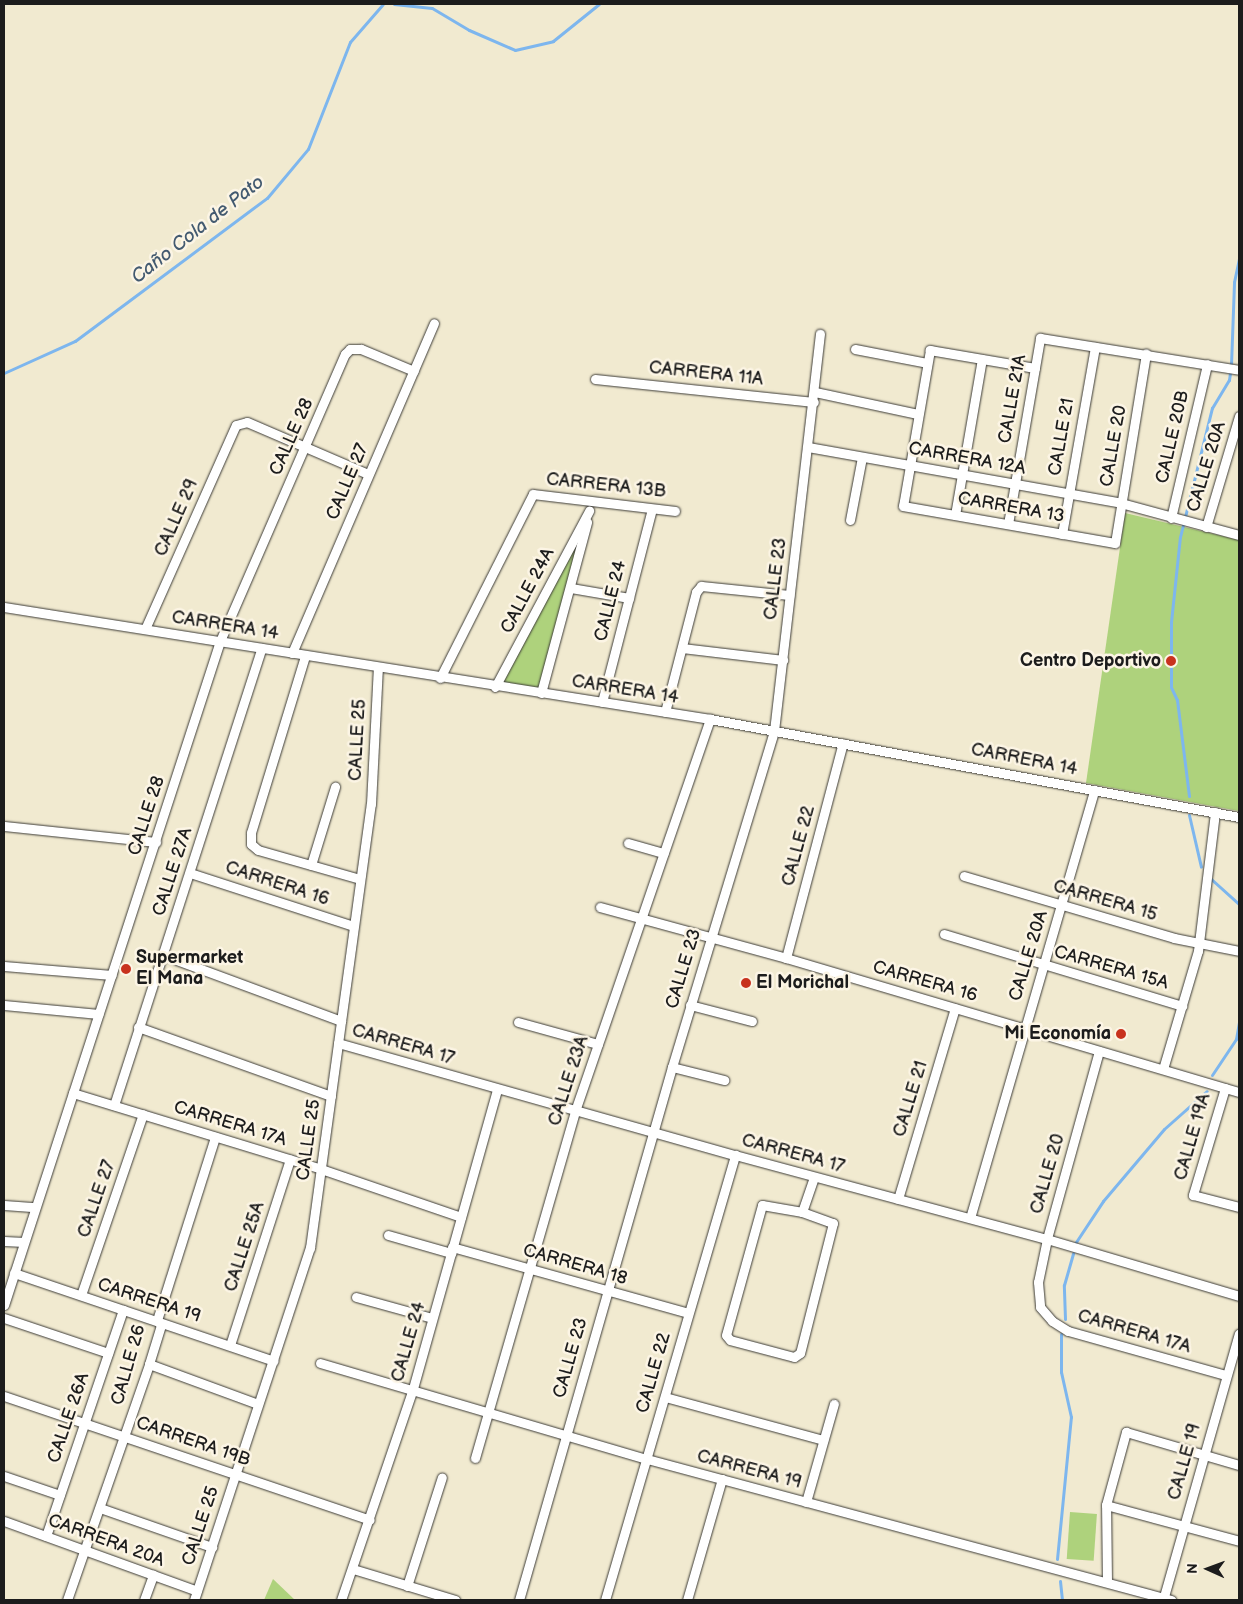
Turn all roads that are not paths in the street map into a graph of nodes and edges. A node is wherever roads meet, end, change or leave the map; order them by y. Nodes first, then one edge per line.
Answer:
1 (434, 323) dead end
2 (820, 334) dead end
3 (1094, 347) junction
4 (855, 349) dead end
5 (1146, 354) junction
6 (982, 359) junction
7 (927, 362) junction
8 (1207, 364) junction
9 (1035, 368) junction
10 (414, 370) junction
11 (1239, 370) edge
12 (595, 379) dead end
13 (815, 392) junction
14 (814, 402) junction
15 (918, 414) junction
16 (1239, 416) edge
17 (1236, 440) edge
18 (808, 447) junction
19 (305, 448) junction
20 (862, 457) junction
21 (910, 465) junction
22 (368, 474) junction
23 (962, 475) junction
24 (1015, 484) junction
25 (1069, 494) junction
26 (1121, 503) junction
27 (590, 506) junction
28 (652, 509) junction
29 (675, 510) dead end
30 (955, 515) junction
31 (1173, 518) junction
32 (850, 520) dead end
33 (1008, 524) junction
34 (1204, 527) junction
35 (1062, 534) junction
36 (1239, 535) edge
37 (1115, 543) joint
38 (571, 588) junction
39 (790, 595) junction
40 (629, 598) junction
41 (4, 607) edge
42 (146, 629) junction
43 (220, 641) junction
44 (262, 648) junction
45 (682, 648) junction
46 (292, 653) junction
47 (305, 656) junction
48 (783, 660) junction
49 (378, 668) junction
50 (440, 678) junction
51 (495, 686) junction
52 (540, 693) junction
53 (602, 702) junction
54 (665, 712) junction
55 (710, 720) junction
56 (774, 731) junction
57 (843, 743) junction
58 (335, 787) dead end
59 (1094, 790) junction
60 (1215, 812) junction
61 (1239, 817) edge
62 (4, 826) edge
63 (156, 842) junction
64 (628, 842) dead end
65 (664, 853) junction
66 (311, 865) junction
67 (190, 873) junction
68 (964, 876) dead end
69 (360, 879) junction
70 (1061, 906) junction
71 (600, 908) dead end
72 (641, 919) junction
73 (353, 926) junction
74 (944, 934) dead end
75 (710, 938) junction
76 (1197, 941) junction
77 (1239, 951) edge
78 (163, 955) junction
79 (786, 958) junction
80 (4, 966) edge
81 (1044, 966) junction
82 (112, 975) junction
83 (4, 1005) edge
84 (690, 1006) junction
85 (1182, 1006) junction
86 (955, 1008) junction
87 (99, 1014) junction
88 (341, 1021) junction
89 (752, 1021) dead end
90 (518, 1022) dead end
91 (138, 1027) junction
92 (1024, 1028) junction
93 (338, 1043) junction
94 (598, 1044) junction
95 (1099, 1051) junction
96 (672, 1067) junction
97 (1162, 1069) junction
98 (724, 1080) dead end
99 (1225, 1088) junction
100 (497, 1089) junction
101 (1239, 1092) edge
102 (73, 1093) junction
103 (331, 1096) junction
104 (114, 1105) junction
105 (575, 1111) junction
106 (144, 1114) junction
107 (653, 1132) junction
108 (215, 1137) junction
109 (735, 1155) junction
110 (290, 1160) junction
111 (321, 1169) junction
112 (814, 1177) junction
113 (898, 1198) junction
114 (4, 1205) edge
115 (35, 1207) junction
116 (1239, 1207) edge
117 (802, 1212) junction
118 (461, 1217) junction
119 (970, 1218) junction
120 (388, 1236) dead end
121 (1046, 1238) junction
122 (4, 1241) edge
123 (24, 1242) junction
124 (451, 1250) junction
125 (531, 1269) junction
126 (14, 1273) junction
127 (608, 1291) junction
128 (81, 1295) junction
129 (1239, 1296) edge
130 (356, 1297) dead end
131 (4, 1304) edge
132 (1040, 1307) joint
133 (123, 1310) junction
134 (688, 1313) junction
135 (4, 1318) edge
136 (432, 1318) junction
137 (157, 1320) junction
138 (1239, 1334) edge
139 (230, 1345) junction
140 (108, 1353) junction
141 (274, 1361) junction
142 (320, 1363) dead end
143 (149, 1364) junction
144 (1226, 1375) junction
145 (412, 1392) junction
146 (4, 1396) edge
147 (665, 1397) junction
148 (258, 1404) junction
149 (834, 1404) dead end
150 (488, 1414) junction
151 (84, 1422) junction
152 (125, 1436) junction
153 (566, 1436) junction
154 (823, 1440) junction
155 (1204, 1455) junction
156 (475, 1458) dead end
157 (648, 1459) junction
158 (1239, 1465) edge
159 (236, 1474) junction
160 (4, 1476) edge
161 (442, 1477) dead end
162 (722, 1479) junction
163 (60, 1495) junction
164 (806, 1502) junction
165 (1106, 1505) junction
166 (100, 1508) junction
167 (370, 1520) junction
168 (5, 1521) edge
169 (1183, 1526) junction
170 (4, 1531) edge
171 (46, 1536) junction
172 (1239, 1541) edge
173 (212, 1547) junction
174 (85, 1550) junction
175 (352, 1569) junction
176 (152, 1575) junction
177 (1107, 1582) junction
178 (407, 1586) junction
179 (196, 1596) edge
180 (1166, 1599) edge
181 (67, 1600) edge
182 (144, 1600) edge
183 (341, 1600) edge
184 (455, 1600) edge
185 (518, 1600) edge
186 (605, 1600) edge
187 (687, 1600) edge

1 - 10 street, CALLE 27
2 - 13 street, CALLE 23
3 - 5 street
3 - 9 street, CALLE 21A
3 - 25 street, CALLE 21
4 - 7 street
5 - 8 street
5 - 26 street, CALLE 20
6 - 7 street
6 - 9 street
6 - 23 street
7 - 15 street
8 - 11 street
8 - 31 street, CALLE 20B
9 - 24 street, CALLE 21A
10 - 19 street, CALLE 28
10 - 22 street, CALLE 27
12 - 14 street, CARRERA 11A
13 - 14 street, CALLE 23
13 - 15 street
14 - 18 street, CALLE 23
15 - 21 street
16 - 17 street, CALLE 20A
17 - 34 street, CALLE 20A
18 - 20 street, CARRERA 12A
18 - 39 street, CALLE 23
19 - 22 street
19 - 42 street, CALLE 29
19 - 43 street, CALLE 28
20 - 21 street, CARRERA 12A
20 - 32 street
21 - 23 street, CARRERA 12A
21 - 30 street, CARRERA 13
22 - 46 street, CALLE 27
23 - 24 street, CARRERA 12A
23 - 30 street
24 - 25 street, CARRERA 12A
24 - 33 street, CALLE 21A
25 - 26 street, CARRERA 12A
25 - 35 street, CALLE 21
26 - 31 street
26 - 37 street, CALLE 20
27 - 28 street, CARRERA 13B
27 - 38 street
27 - 50 street, CARRERA 13B
27 - 51 street, CALLE 24A
28 - 29 street, CARRERA 13B
28 - 40 street, CALLE 24
30 - 33 street, CARRERA 13
31 - 34 street
33 - 35 street, CARRERA 13
34 - 36 street
35 - 37 street, CARRERA 13
38 - 40 street
38 - 52 street
39 - 45 street
39 - 48 street, CALLE 23
40 - 53 street, CALLE 24
41 - 42 street, CARRERA 14
42 - 43 street, CARRERA 14
43 - 44 street, CARRERA 14
43 - 63 street, CALLE 28
44 - 46 street, CARRERA 14
44 - 67 street, CALLE 27A
45 - 48 street
45 - 54 street
46 - 47 street, CARRERA 14
47 - 49 street, CARRERA 14
47 - 66 street
48 - 56 street, CALLE 23
49 - 50 street, CARRERA 14
49 - 69 street, CALLE 25
50 - 51 street, CARRERA 14
51 - 52 street, CARRERA 14
52 - 53 street, CARRERA 14
53 - 54 street, CARRERA 14
54 - 55 street, CARRERA 14
55 - 56 street, CARRERA 14
55 - 65 street, CALLE 23A
56 - 57 street, CARRERA 14
56 - 75 street, CALLE 23
57 - 59 street, CARRERA 14
57 - 79 street, CALLE 22
58 - 66 street
59 - 60 street, CARRERA 14
59 - 70 street, CALLE 20A
60 - 61 street, CARRERA 14
60 - 76 street
62 - 63 street
63 - 82 street, CALLE 28
64 - 65 street
65 - 72 street, CALLE 23A
66 - 69 street
67 - 73 street, CARRERA 16
67 - 78 street, CALLE 27A
68 - 70 street, CARRERA 15
69 - 73 street, CALLE 25
70 - 76 street, CARRERA 15
70 - 81 street, CALLE 20A
71 - 72 street, CARRERA 16
72 - 75 street, CARRERA 16
72 - 94 street, CALLE 23A
73 - 88 street, CALLE 25
74 - 81 street, CARRERA 15A
75 - 79 street, CARRERA 16
75 - 84 street, CALLE 23
76 - 77 street, CARRERA 15
76 - 85 street
78 - 88 street
78 - 91 street, CALLE 27A
79 - 86 street, CARRERA 16
80 - 82 street
81 - 85 street, CARRERA 15A
81 - 92 street, CALLE 20A
82 - 87 street, CALLE 28
83 - 87 street
84 - 89 street
84 - 96 street, CALLE 23
85 - 97 street
86 - 92 street, CARRERA 16
86 - 113 street, CALLE 21
87 - 102 street, CALLE 28
88 - 93 street, CALLE 25
90 - 94 street
91 - 103 street
91 - 104 street, CALLE 27A
92 - 95 street, CARRERA 16
92 - 119 street, CALLE 20A
93 - 100 street, CARRERA 17
93 - 103 street, CALLE 25
94 - 105 street, CALLE 23A
95 - 97 street, CARRERA 16
95 - 121 street, CALLE 20
96 - 98 street
96 - 107 street, CALLE 23
97 - 99 street, CARRERA 16
99 - 101 street, CARRERA 16
99 - 116 street, CALLE 19A
100 - 105 street, CARRERA 17
100 - 118 street, CALLE 24
102 - 104 street, CARRERA 17A
102 - 115 street, CALLE 28
103 - 111 street, CALLE 25
104 - 106 street, CARRERA 17A
105 - 107 street, CARRERA 17
105 - 125 street, CALLE 23A
106 - 108 street, CARRERA 17A
106 - 128 street, CALLE 27
107 - 109 street, CARRERA 17
107 - 127 street, CALLE 23
108 - 110 street, CARRERA 17A
108 - 137 street, CALLE 26
109 - 112 street, CARRERA 17
109 - 134 street, CALLE 22
110 - 111 street, CARRERA 17A
110 - 139 street, CALLE 25A
111 - 118 street, CARRERA 17A
111 - 141 street, CALLE 25
112 - 113 street, CARRERA 17
112 - 117 street
113 - 119 street, CARRERA 17
114 - 115 street
115 - 123 street, CALLE 28
117 - 117 street
118 - 124 street, CALLE 24
119 - 121 street, CARRERA 17
120 - 124 street, CARRERA 18
121 - 129 street, CARRERA 17
121 - 132 street, CALLE 20
122 - 123 street
123 - 126 street, CALLE 28
124 - 125 street, CARRERA 18
124 - 136 street, CALLE 24
125 - 127 street, CARRERA 18
125 - 150 street, CALLE 23A
126 - 128 street, CARRERA 19
126 - 131 street, CALLE 28
127 - 134 street, CARRERA 18
127 - 153 street, CALLE 23
128 - 133 street, CARRERA 19
130 - 136 street
132 - 144 street, CARRERA 17A
133 - 137 street, CARRERA 19
133 - 140 street, CALLE 26A
134 - 147 street, CALLE 22
135 - 140 street
136 - 145 street, CALLE 24
137 - 139 street, CARRERA 19
137 - 143 street, CALLE 26
138 - 144 street, CALLE 19
139 - 141 street, CARRERA 19
140 - 151 street, CALLE 26A
141 - 148 street, CALLE 25
142 - 145 street, CARRERA 19
143 - 148 street
143 - 152 street, CALLE 26
144 - 155 street, CALLE 19
145 - 150 street, CARRERA 19
145 - 167 street, CALLE 24
146 - 151 street, CARRERA 19B
147 - 154 street
147 - 157 street, CALLE 22
148 - 159 street, CALLE 25
149 - 154 street
150 - 153 street, CARRERA 19
150 - 156 street, CALLE 23A
151 - 152 street, CARRERA 19B
151 - 163 street, CALLE 26A
152 - 159 street, CARRERA 19B
152 - 166 street, CALLE 26
153 - 157 street, CARRERA 19
153 - 185 street, CALLE 23
154 - 164 street
155 - 158 street
155 - 165 street
155 - 169 street, CALLE 19
157 - 162 street, CARRERA 19
157 - 186 street, CALLE 22
159 - 167 street, CARRERA 19B
159 - 173 street, CALLE 25
160 - 163 street
161 - 178 street
162 - 164 street, CARRERA 19
162 - 187 street
163 - 171 street, CALLE 26A
164 - 177 street, CARRERA 19
165 - 169 street
165 - 177 street
166 - 173 street
166 - 174 street, CALLE 26
167 - 175 street, CALLE 24
168 - 170 street
168 - 171 street, CARRERA 20A
169 - 172 street
169 - 180 street, CALLE 19
171 - 174 street, CARRERA 20A
173 - 179 street, CALLE 25
174 - 176 street, CARRERA 20A
174 - 181 street, CALLE 26
175 - 178 street
175 - 183 street, CALLE 24
176 - 179 street, CARRERA 20A
176 - 182 street
177 - 180 street, CARRERA 19
178 - 184 street

